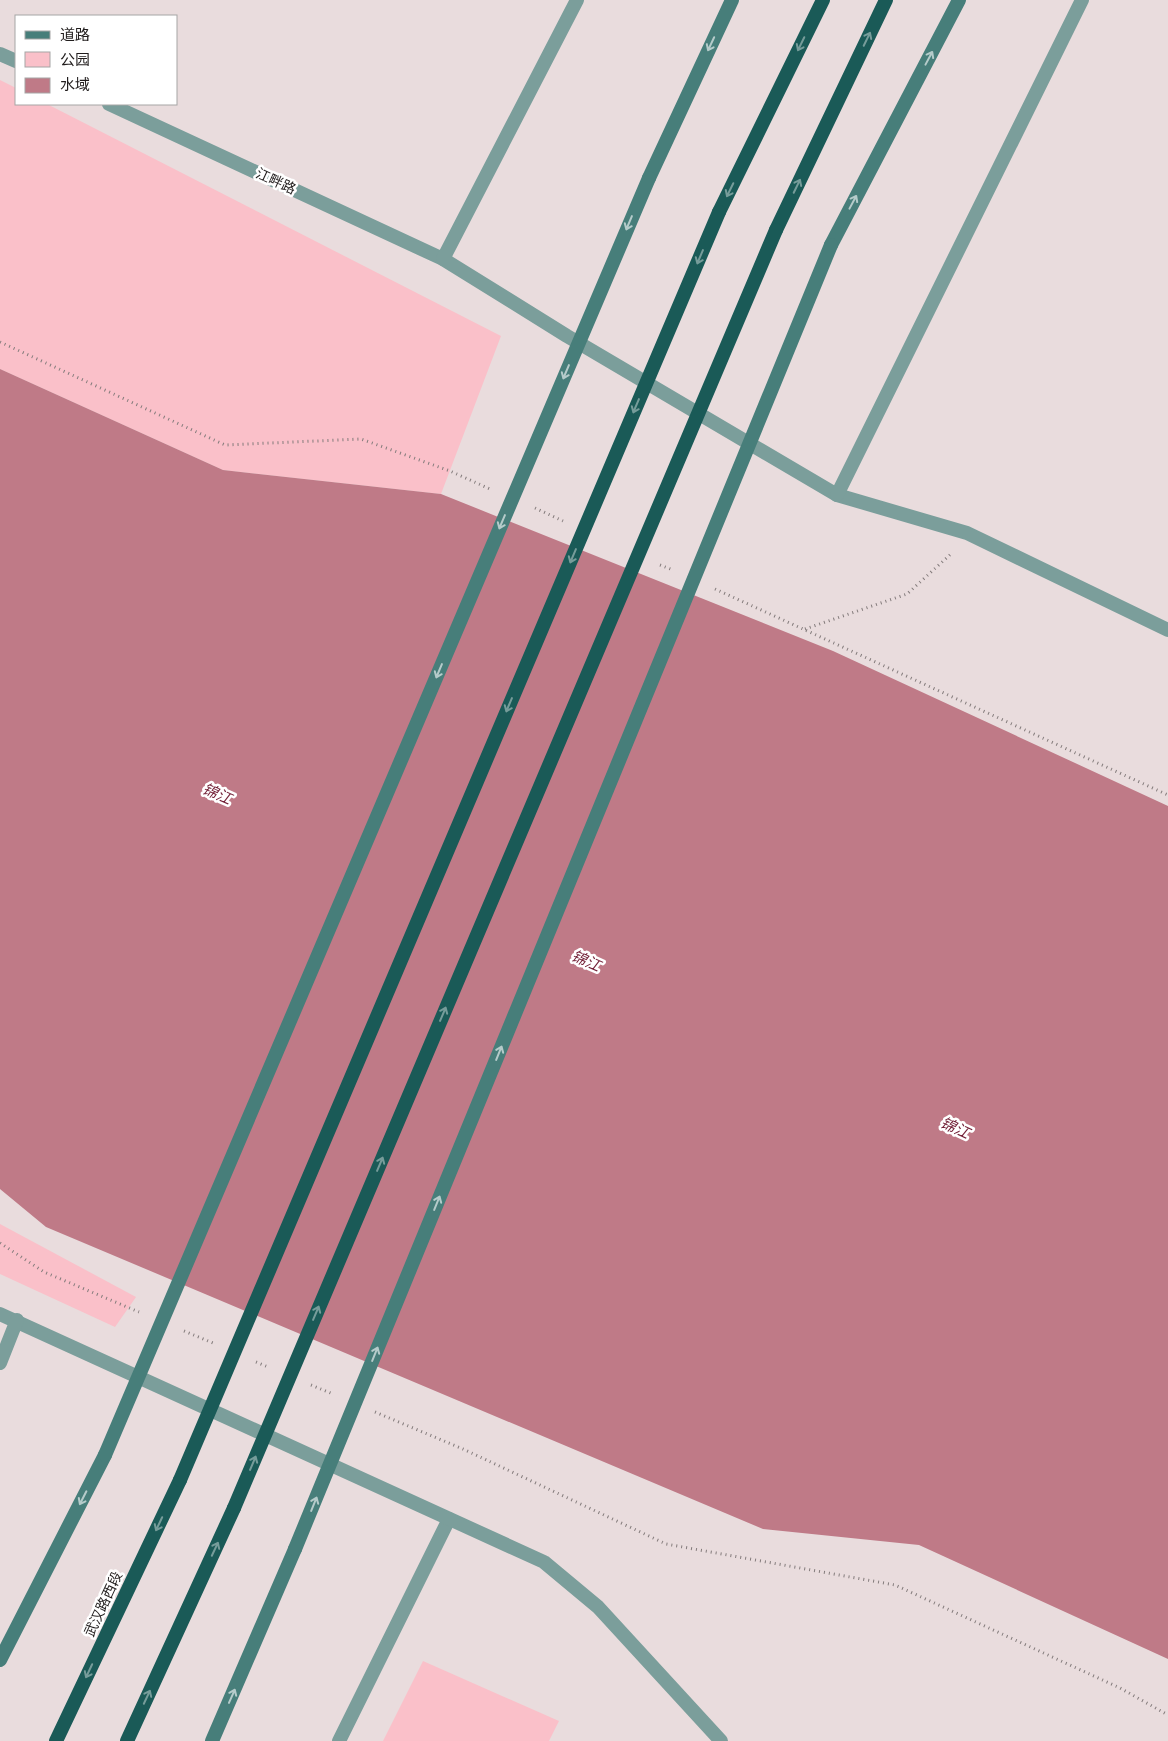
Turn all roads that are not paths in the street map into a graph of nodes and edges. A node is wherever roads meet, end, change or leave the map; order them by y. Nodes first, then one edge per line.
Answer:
1 (577, 0) edge
2 (732, 0) edge
3 (823, 0) edge
4 (886, 0) edge
5 (959, 0) edge
6 (1082, 0) edge
7 (0, 54) edge
8 (15, 61) edge
9 (111, 105) edge
10 (443, 259) junction
11 (837, 495) junction
12 (1168, 630) edge
13 (0, 1314) edge
14 (17, 1320) junction
15 (0, 1363) edge
16 (449, 1519) junction
17 (0, 1660) edge
18 (56, 1741) edge
19 (127, 1741) edge
20 (212, 1741) edge
21 (339, 1741) edge
22 (721, 1741) edge

1 - 10 street
2 -> 17 main road, bridge
3 -> 18 highway, 武汉路西段, bridge
19 -> 4 highway, bridge
20 -> 5 main road, bridge
6 - 11 street
7 - 8 street
9 - 10 street, 江畔路
10 - 11 street, 江畔路
11 - 12 street, 江畔路
13 - 14 street
14 - 15 street
14 - 16 street
16 - 21 street
16 - 22 street

